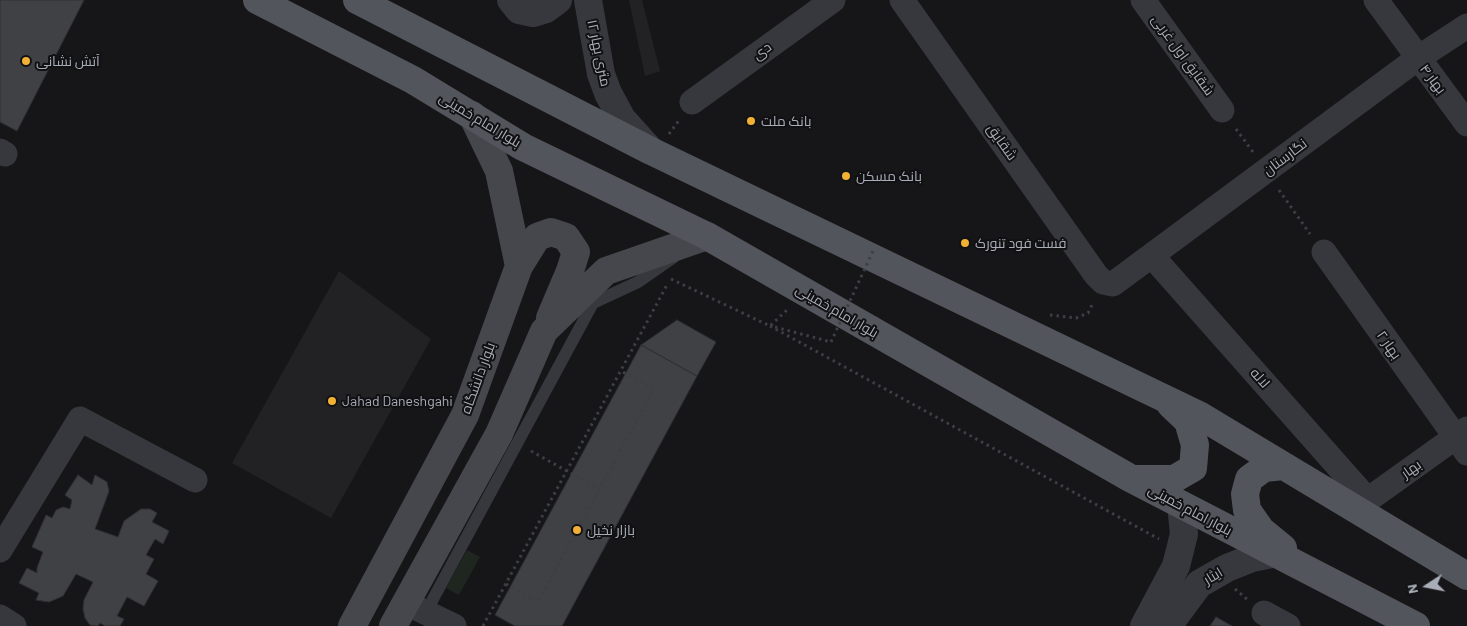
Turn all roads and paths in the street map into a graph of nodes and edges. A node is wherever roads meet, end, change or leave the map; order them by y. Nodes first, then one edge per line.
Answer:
1 (257, 0) edge
2 (357, 0) edge
3 (511, 0) edge
4 (558, 0) edge
5 (588, 0) edge
6 (833, 0) edge
7 (902, 0) edge
8 (1376, 0) edge
9 (1149, 2) edge
10 (808, 7) edge
11 (1467, 26) edge
12 (1418, 58) junction
13 (692, 102) joint
14 (1222, 110) dead end
15 (472, 114) junction
16 (1467, 124) edge
17 (654, 152) junction
18 (707, 236) junction
19 (873, 251) dead end
20 (1324, 252) dead end
21 (1152, 256) junction
22 (519, 266) junction
23 (671, 278) junction
24 (638, 282) junction
25 (1103, 282) joint
26 (806, 293) junction
27 (770, 326) junction
28 (544, 331) junction
29 (621, 371) junction
30 (1162, 398) junction
31 (1463, 440) edge
32 (517, 444) junction
33 (1284, 466) junction
34 (567, 471) junction
35 (1130, 478) junction
36 (195, 480) dead end
37 (600, 489) junction
38 (1361, 504) junction
39 (1181, 505) junction
40 (0, 550) edge
41 (1180, 550) junction
42 (1277, 553) junction
43 (1306, 568) junction
44 (1217, 574) junction
45 (1467, 576) edge
46 (506, 584) junction
47 (1264, 613) joint
48 (408, 614) edge
49 (0, 617) edge
50 (14, 626) edge
51 (352, 626) edge
52 (454, 626) edge
53 (483, 626) edge
54 (1144, 626) edge
55 (1168, 626) edge
56 (1288, 626) edge
57 (1416, 626) edge

1 - 15 main road, بلوار امام خمینی
2 - 17 main road
3 - 4 street
5 - 17 street, ۱۲ متری بهار
6 - 10 street, دی
7 - 25 street, شقایق
8 - 12 street, بهار ۴
9 - 14 street, شقایق اول غربی
10 - 13 street, دی
11 - 12 street, نگارستان
12 - 16 street, بهار ۴
12 - 21 street, نگارستان
13 - 17 path
15 - 18 main road, بلوار امام خمینی
15 - 22 main road
17 - 30 main road
18 - 24 lane
18 - 26 main road, بلوار امام خمینی
18 - 28 main road
19 - 27 path, bridge
20 - 31 street, بهار ۲
21 - 25 street, نگارستان
21 - 38 street, لاله
22 - 28 main road, بلوار دانشگاه
22 - 51 main road, بلوار دانشگاه
23 - 24 path
23 - 27 path
23 - 29 path
24 - 32 lane
26 - 27 path
26 - 35 main road, بلوار امام خمینی
27 - 41 path
28 - 48 main road
29 - 34 path
29 - 37 path
30 - 33 main road
30 - 35 main road
31 - 38 street, بهار
32 - 34 path
32 - 48 lane
33 - 38 main road
33 - 43 main road
34 - 37 path
34 - 46 path
35 - 39 main road, بلوار امام خمینی
36 - 40 street
37 - 46 path
38 - 45 main road
39 - 41 street
39 - 42 main road, بلوار امام خمینی
41 - 54 street
42 - 43 main road, بلوار امام خمینی
42 - 44 street, ایثار
43 - 57 main road, بلوار امام خمینی
44 - 47 path
44 - 55 street, ایثار
46 - 53 path
47 - 56 street
48 - 52 street
49 - 50 street

